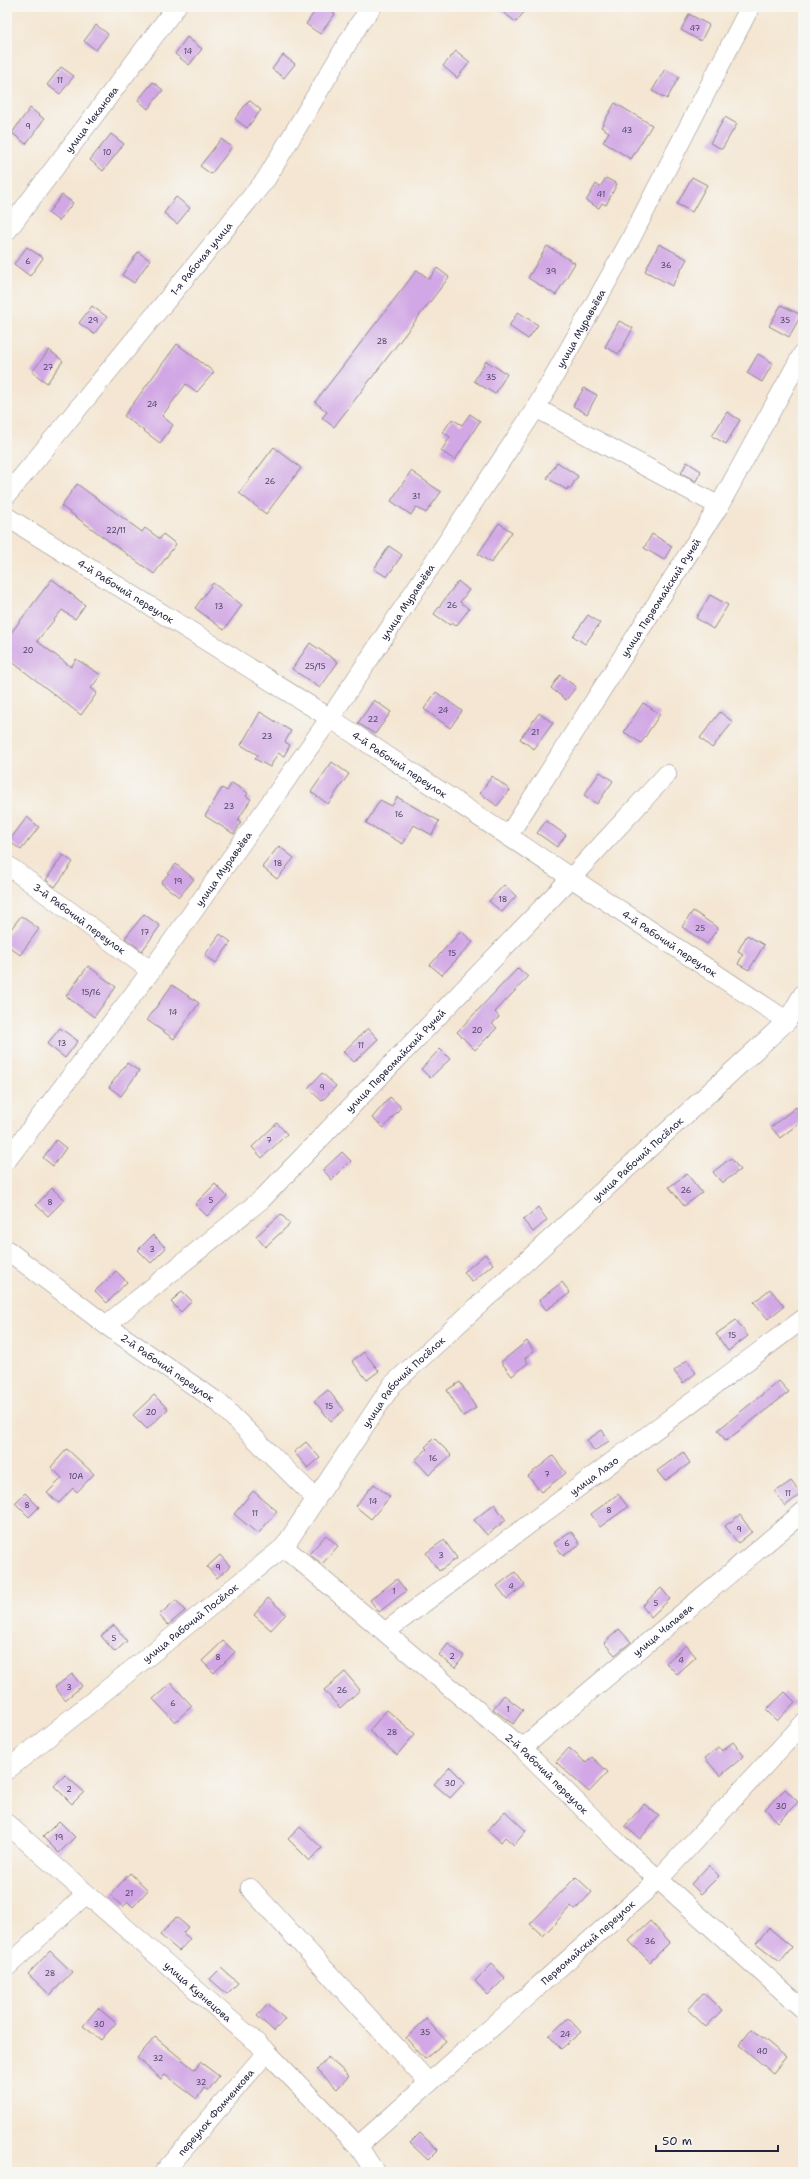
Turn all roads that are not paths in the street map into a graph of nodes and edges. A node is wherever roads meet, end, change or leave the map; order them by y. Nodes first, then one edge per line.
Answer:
1 (176, 7) edge
2 (372, 7) edge
3 (750, 7) edge
4 (7, 231) edge
5 (803, 353) edge
6 (536, 408) junction
7 (7, 495) edge
8 (719, 506) junction
9 (7, 517) edge
10 (330, 718) junction
11 (666, 774) dead end
12 (508, 836) junction
13 (7, 866) edge
14 (571, 878) junction
15 (151, 971) junction
16 (803, 994) edge
17 (795, 1017) edge
18 (7, 1160) edge
19 (7, 1250) edge
20 (803, 1319) edge
21 (106, 1325) junction
22 (316, 1498) junction
23 (803, 1512) edge
24 (284, 1546) junction
25 (385, 1632) junction
26 (803, 1724) edge
27 (522, 1748) junction
28 (7, 1770) edge
29 (7, 1824) edge
30 (658, 1880) junction
31 (250, 1888) dead end
32 (86, 1894) junction
33 (7, 1967) edge
34 (803, 2009) edge
35 (267, 2052) junction
36 (429, 2083) junction
37 (358, 2146) junction
38 (164, 2172) edge
39 (376, 2172) edge

1 - 4 street, улица Чеканова
2 - 7 street, 1-я Рабочая улица
3 - 6 street, улица Муравьёва
5 - 8 street, улица Первомайский Ручей
6 - 8 street
6 - 10 street, улица Муравьёва
8 - 12 street, улица Первомайский Ручей
9 - 10 street, 4-й Рабочий переулок
10 - 12 street, 4-й Рабочий переулок
10 - 15 street, улица Муравьёва
11 - 14 street, улица Первомайский Ручей
12 - 14 street, 4-й Рабочий переулок
13 - 15 street, 3-й Рабочий переулок
14 - 17 street, 4-й Рабочий переулок
14 - 21 street, улица Первомайский Ручей
15 - 18 street, улица Муравьёва
16 - 17 street, улица Рабочий Посёлок
17 - 22 street, улица Рабочий Посёлок
19 - 21 street, 2-й Рабочий переулок
20 - 25 street, улица Лазо
21 - 22 street, 2-й Рабочий переулок
22 - 24 street, улица Рабочий Посёлок
23 - 27 street, улица Чапаева
24 - 25 street, 2-й Рабочий переулок
24 - 28 street, улица Рабочий Посёлок
25 - 27 street, 2-й Рабочий переулок
26 - 30 street, Первомайский переулок
27 - 30 street, 2-й Рабочий переулок
29 - 32 street, улица Кузнецова
30 - 34 street, 2-й Рабочий переулок
30 - 36 street, Первомайский переулок
31 - 36 street
32 - 33 street
32 - 35 street, улица Кузнецова
35 - 37 street, улица Кузнецова
35 - 38 street, переулок Фомченкова
36 - 37 street, Первомайский переулок
37 - 39 street, улица Кузнецова

